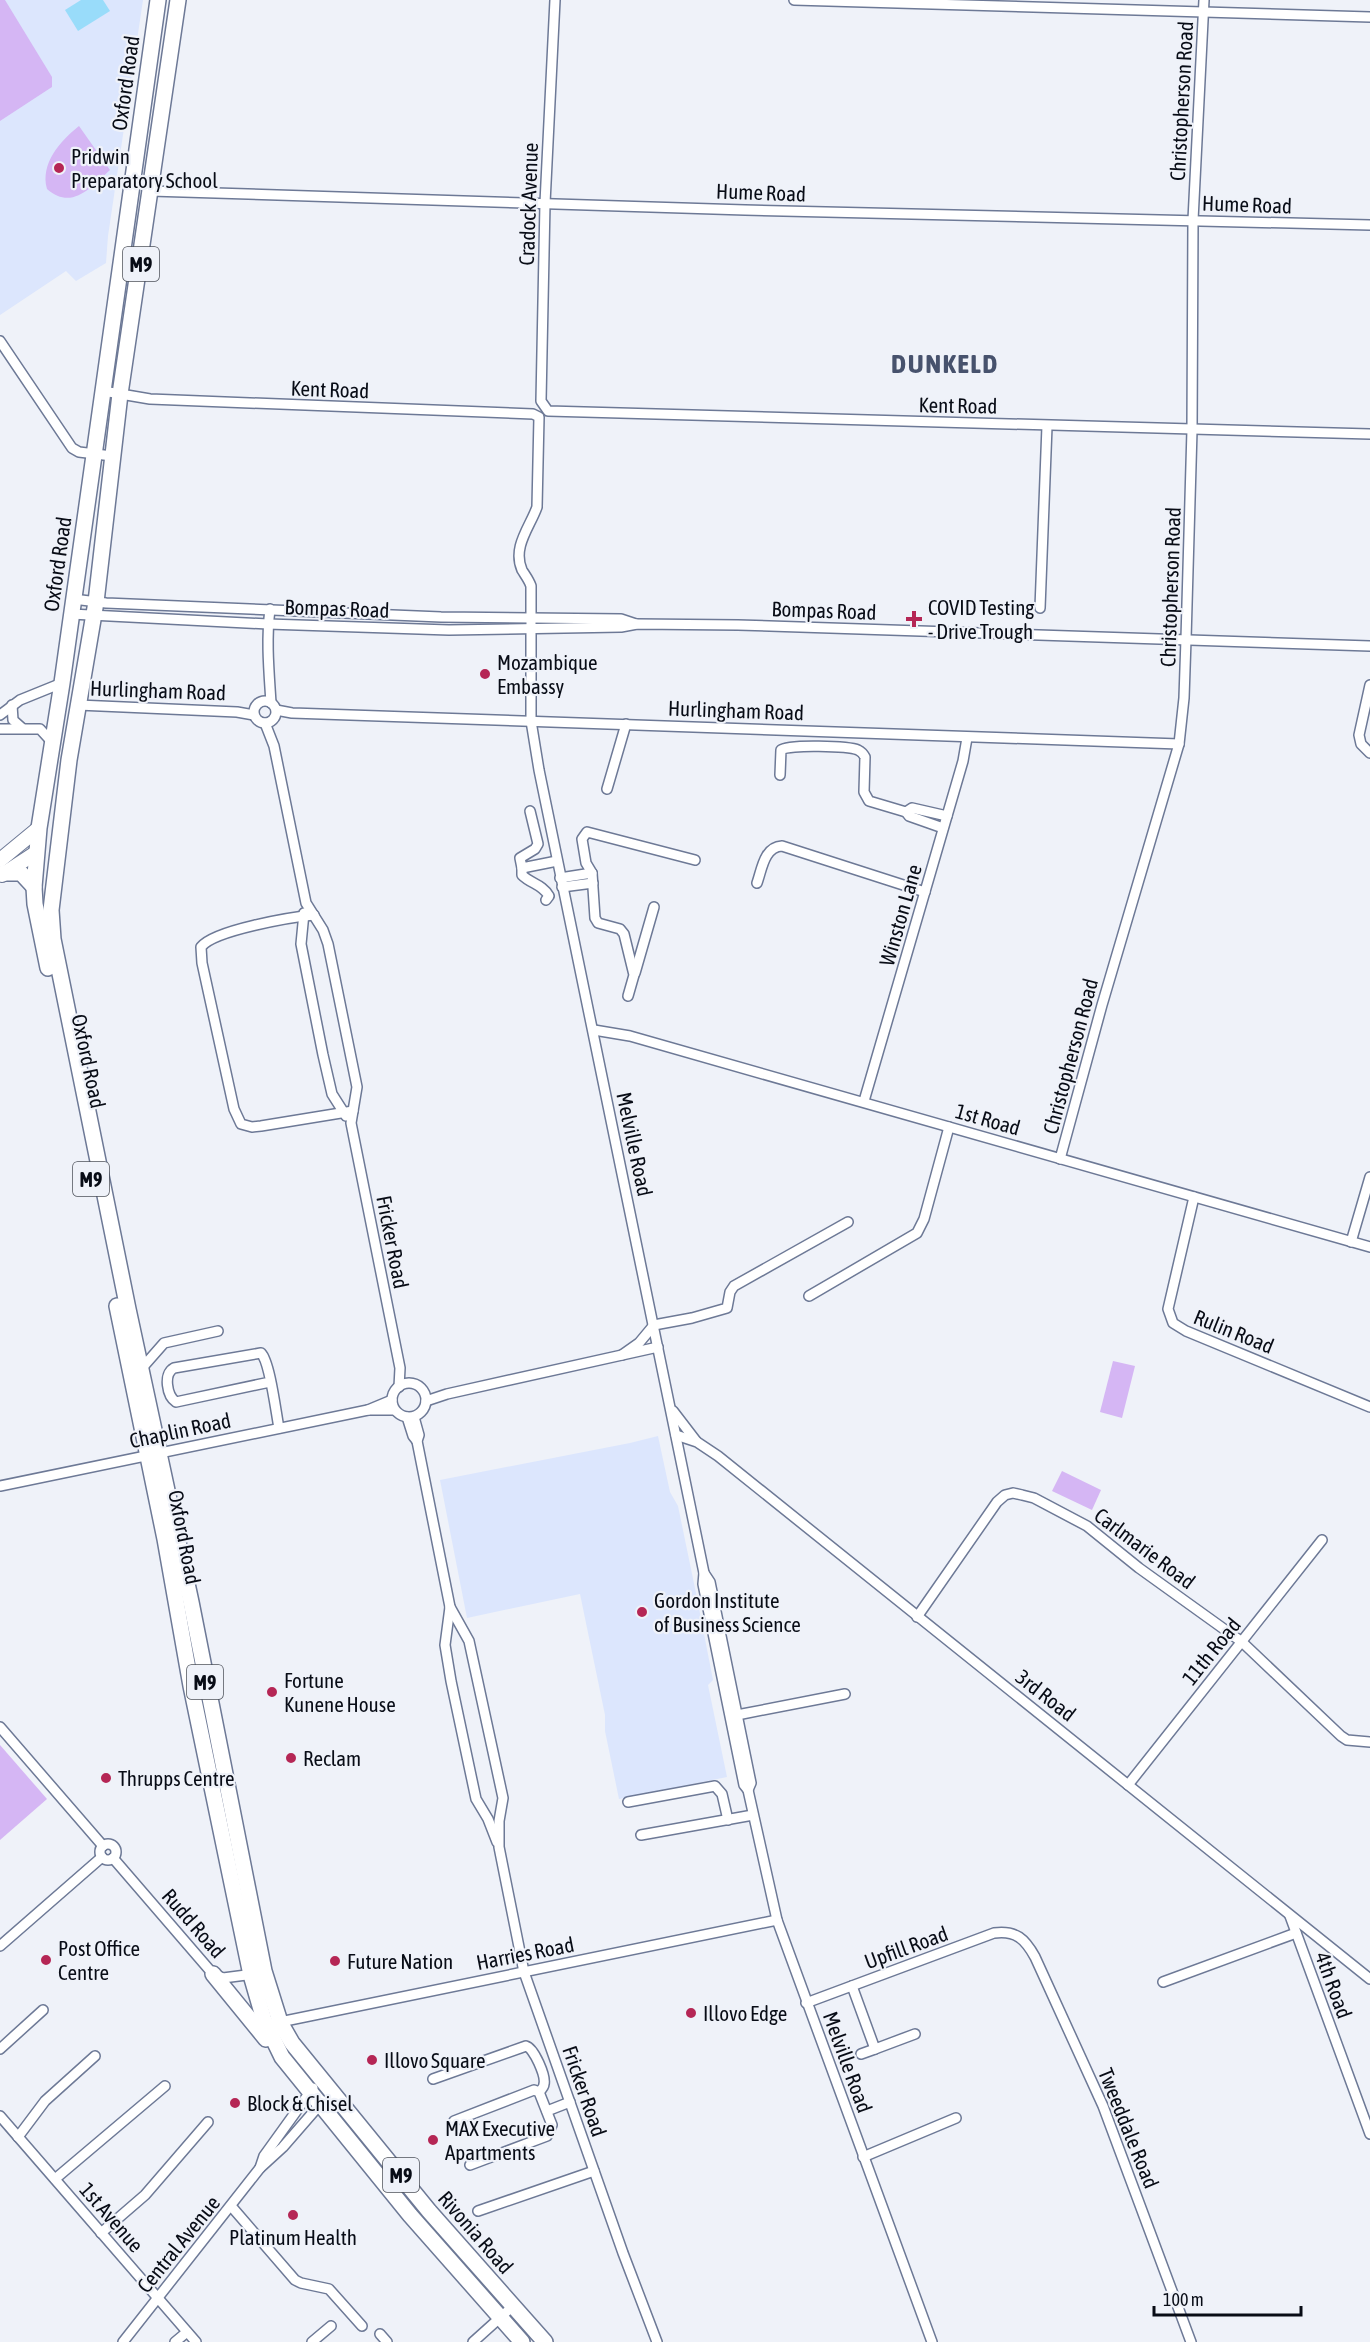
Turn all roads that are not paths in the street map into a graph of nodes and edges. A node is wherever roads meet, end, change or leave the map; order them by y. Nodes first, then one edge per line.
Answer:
1 (158, 0) edge
2 (178, 0) edge
3 (555, 0) edge
4 (794, 0) edge
5 (1204, 0) edge
6 (1203, 12) junction
7 (1370, 17) edge
8 (134, 177) junction
9 (151, 192) junction
10 (545, 202) junction
11 (130, 203) junction
12 (1193, 220) junction
13 (1370, 225) edge
14 (118, 281) junction
15 (138, 283) junction
16 (0, 341) edge
17 (103, 391) junction
18 (120, 393) junction
19 (542, 412) junction
20 (99, 418) junction
21 (117, 419) junction
22 (1047, 426) junction
23 (1192, 430) junction
24 (1370, 434) edge
25 (93, 454) junction
26 (112, 456) junction
27 (90, 481) junction
28 (109, 484) junction
29 (72, 606) junction
30 (1040, 608) dead end
31 (95, 609) junction
32 (270, 609) junction
33 (532, 617) junction
34 (268, 624) junction
35 (637, 624) junction
36 (532, 630) junction
37 (1186, 639) junction
38 (1370, 646) edge
39 (62, 683) junction
40 (1370, 685) edge
41 (12, 705) junction
42 (78, 705) junction
43 (266, 712) junction
44 (0, 715) edge
45 (531, 721) junction
46 (626, 724) junction
47 (21, 728) junction
48 (0, 729) edge
49 (967, 738) junction
50 (51, 741) junction
51 (1179, 744) junction
52 (1370, 753) edge
53 (780, 775) dead end
54 (607, 789) dead end
55 (530, 811) dead end
56 (906, 812) junction
57 (947, 816) junction
58 (61, 824) junction
59 (39, 828) junction
60 (943, 828) junction
61 (37, 852) junction
62 (695, 860) dead end
63 (557, 861) junction
64 (522, 868) junction
65 (2, 870) edge
66 (592, 878) junction
67 (561, 882) junction
68 (757, 883) dead end
69 (34, 887) junction
70 (925, 892) junction
71 (546, 900) dead end
72 (306, 903) junction
73 (654, 907) dead end
74 (314, 915) junction
75 (303, 916) junction
76 (634, 975) junction
77 (628, 996) dead end
78 (594, 1030) junction
79 (864, 1101) junction
80 (348, 1112) junction
81 (949, 1126) junction
82 (1060, 1159) junction
83 (1370, 1177) edge
84 (1194, 1197) junction
85 (848, 1222) dead end
86 (1351, 1242) junction
87 (1370, 1247) edge
88 (810, 1296) dead end
89 (654, 1325) junction
90 (218, 1331) dead end
91 (658, 1347) junction
92 (622, 1355) junction
93 (142, 1368) junction
94 (270, 1382) junction
95 (403, 1385) junction
96 (425, 1397) junction
97 (393, 1405) junction
98 (1370, 1407) edge
99 (671, 1410) junction
100 (410, 1417) junction
101 (279, 1428) junction
102 (676, 1435) junction
103 (697, 1442) junction
104 (153, 1454) junction
105 (0, 1486) edge
106 (1322, 1540) dead end
107 (704, 1573) junction
108 (450, 1607) junction
109 (917, 1617) junction
110 (1242, 1642) junction
111 (845, 1694) dead end
112 (737, 1715) junction
113 (0, 1727) edge
114 (1370, 1742) edge
115 (1128, 1785) junction
116 (748, 1790) junction
117 (628, 1802) dead end
118 (753, 1815) junction
119 (728, 1820) junction
120 (641, 1835) dead end
121 (103, 1846) junction
122 (499, 1847) junction
123 (102, 1857) junction
124 (113, 1858) junction
125 (1290, 1916) junction
126 (777, 1920) junction
127 (1296, 1932) junction
128 (1018, 1935) joint
129 (0, 1946) edge
130 (524, 1972) junction
131 (257, 1973) junction
132 (213, 1974) junction
133 (1370, 1979) edge
134 (1163, 1982) dead end
135 (852, 1986) junction
136 (806, 2003) junction
137 (43, 2010) dead end
138 (280, 2022) junction
139 (915, 2034) dead end
140 (0, 2049) edge
141 (874, 2049) junction
142 (861, 2054) dead end
143 (95, 2056) dead end
144 (282, 2057) junction
145 (433, 2079) dead end
146 (328, 2085) junction
147 (165, 2086) dead end
148 (310, 2091) junction
149 (540, 2092) junction
150 (570, 2102) junction
151 (320, 2104) junction
152 (547, 2111) junction
153 (0, 2116) edge
154 (956, 2118) dead end
155 (454, 2121) dead end
156 (208, 2122) dead end
157 (1370, 2134) edge
158 (18, 2137) junction
159 (863, 2157) junction
160 (470, 2165) dead end
161 (260, 2168) junction
162 (594, 2171) junction
163 (55, 2179) junction
164 (231, 2206) junction
165 (478, 2211) dead end
166 (101, 2233) junction
167 (158, 2298) junction
168 (513, 2306) junction
169 (500, 2317) junction
170 (331, 2326) dead end
171 (362, 2326) dead end
172 (187, 2332) junction
173 (123, 2342) edge
174 (175, 2342) edge
175 (196, 2342) edge
176 (312, 2342) edge
177 (473, 2342) edge
178 (522, 2342) edge
179 (545, 2342) edge
180 (657, 2342) edge
181 (932, 2342) edge
182 (1191, 2342) edge

1 - 8 main road, Oxford Road / M9
2 - 9 main road, Oxford Road / M9
3 - 10 street, Cradock Avenue
4 - 6 street
5 - 6 street, Christopherson Road
6 - 7 street
6 - 12 street, Christopherson Road
8 - 9 main road
8 - 11 main road, Oxford Road / M9
9 - 10 street, Hume Road
9 - 11 main road
9 - 15 main road, Oxford Road / M9
10 - 12 street, Hume Road
10 - 19 street, Cradock Avenue
11 - 14 main road, Oxford Road / M9
12 - 13 street, Hume Road
12 - 23 street, Christopherson Road
14 - 15 main road
14 - 17 main road, Oxford Road / M9
15 - 18 main road, Oxford Road / M9
16 - 25 street
17 - 18 street, Kent Road
17 - 20 main road, Oxford Road / M9
18 - 19 street, Kent Road
18 - 21 main road, Oxford Road / M9
19 - 22 street, Kent Road
19 - 33 street, Cradock Avenue
20 - 21 main road
20 - 25 main road, Oxford Road / M9
21 - 26 main road, Oxford Road / M9
22 - 23 street, Kent Road
22 - 30 street
23 - 24 street, Kent Road
23 - 37 street, Christopherson Road
25 - 26 street
25 - 27 main road, Oxford Road / M9
26 - 28 main road, Oxford Road / M9
27 - 28 main road
27 - 29 main road, Oxford Road / M9
28 - 31 main road, Oxford Road / M9
29 - 31 street, Bompas Road
29 - 31 street, Bompas Road
29 - 39 main road, Oxford Road / M9
31 - 32 street, Bompas Road
31 - 34 street, Bompas Road
31 - 42 main road, Oxford Road / M9
32 - 33 street, Bompas Road
32 - 34 street, Fricker Road
33 - 35 street, Bompas Road
33 - 36 street, Cradock Avenue
34 - 36 street, Bompas Road
34 - 43 street, Fricker Road
35 - 36 street, Bompas Road
35 - 37 street, Bompas Road
36 - 45 street, Cradock Avenue
37 - 38 street, Bompas Road
37 - 51 street, Christopherson Road
39 - 41 street
39 - 50 main road, Oxford Road / M9
40 - 52 street
41 - 44 street
41 - 47 street
42 - 43 street, Hurlingham Road
42 - 58 main road, Oxford Road / M9
43 - 45 street, Hurlingham Road
43 - 72 street, Fricker Road
45 - 46 street, Hurlingham Road
45 - 63 street, Melville Road
46 - 49 street, Hurlingham Road
46 - 54 street
47 - 48 street
47 - 50 street
49 - 51 street, Hurlingham Road
49 - 57 street, Winston Lane
50 - 59 main road, Oxford Road / M9
51 - 82 street, Christopherson Road
53 - 56 street
55 - 64 street
56 - 57 street
56 - 60 street
57 - 60 street, Winston Lane
58 - 61 main road
58 - 93 main road, Oxford Road / M9
59 - 61 main road, Oxford Road / M9
59 - 65 main road
60 - 70 street, Winston Lane
61 - 65 main road
61 - 69 main road, Oxford Road / M9
62 - 66 street
63 - 64 street
63 - 67 street, Melville Road
64 - 71 street
65 - 69 main road
66 - 67 street
66 - 76 street
67 - 78 street, Melville Road
68 - 70 street
69 - 104 main road, Oxford Road / M9
70 - 79 street, Winston Lane
72 - 74 street, Fricker Road
72 - 75 street, Fricker Road
73 - 76 street
74 - 75 street
74 - 80 street, Fricker Road
75 - 80 street, Fricker Road
75 - 80 street
76 - 77 street
78 - 79 street, 1st Road
78 - 89 street, Melville Road
79 - 81 street, 1st Road
80 - 95 street, Fricker Road
81 - 82 street, 1st Road
81 - 88 street
82 - 84 street, 1st Road
83 - 86 street
84 - 86 street, 1st Road
84 - 98 street, Rulin Road
85 - 89 street
86 - 87 street, 1st Road
89 - 91 street, Melville Road
89 - 92 street
90 - 93 street
91 - 92 street
91 - 99 street, Melville Road
92 - 96 street
93 - 104 main road, Oxford Road / M9
94 - 94 street
94 - 101 street
95 - 96 street
95 - 97 street
96 - 100 street
97 - 100 street
97 - 101 street, Chaplin Road
99 - 102 street, Melville Road
99 - 103 street, 3rd Road
100 - 108 street, Fricker Road
101 - 104 street, Chaplin Road
102 - 103 street, 3rd Road
102 - 107 street, Melville Road
103 - 109 street, 3rd Road
104 - 105 street, Chaplin Road
104 - 131 main road, Oxford Road / M9
106 - 110 street, 11th Road
107 - 112 street, Melville Road
107 - 116 street, Melville Road
108 - 122 street, Fricker Road
108 - 122 street, Fricker Road
109 - 110 street, Carlmarie Road
109 - 115 street, 3rd Road
110 - 114 street, Carlmarie Road
110 - 115 street, 11th Road
111 - 112 street
112 - 116 street, Melville Road
113 - 121 street
115 - 125 street, 3rd Road
116 - 118 street, Melville Road
117 - 119 street
118 - 119 street
118 - 126 street, Melville Road
119 - 120 street
121 - 123 street
121 - 124 street
122 - 130 street, Fricker Road
123 - 124 street
123 - 129 street
124 - 132 street, Rudd Road
125 - 127 street, 4th Road
125 - 133 street, 3rd Road
126 - 130 street, Harries Road
126 - 136 street, Melville Road
127 - 134 street
127 - 157 street, 4th Road
128 - 135 street, Upfill Road
128 - 182 street, Tweeddale Road
130 - 138 street, Harries Road
130 - 150 street, Fricker Road
131 - 132 street, Rudd Road
131 - 138 main road, Oxford Road / M9
131 - 144 main road, Oxford Road / M9
132 - 144 main road
135 - 136 street, Upfill Road
135 - 141 street
136 - 159 street, Melville Road
137 - 140 street
138 - 146 main road, Oxford Road / M9
139 - 141 street
141 - 142 street
143 - 158 street
144 - 148 main road, Oxford Road / M9
145 - 149 street
146 - 148 street, Central Avenue
146 - 151 street, Central Avenue
146 - 168 main road, Rivonia Road / M9
147 - 163 street
148 - 151 main road, Oxford Road / M9
148 - 161 street, Central Avenue
149 - 152 street
149 - 155 street
150 - 152 street
150 - 162 street, Fricker Road
151 - 161 street, Central Avenue
151 - 169 main road, Rivonia Road / M9
152 - 160 street
153 - 158 street, 1st Avenue
154 - 159 street
156 - 166 street
158 - 163 street, 1st Avenue
159 - 181 street, Melville Road
161 - 164 street, Central Avenue
162 - 165 street
162 - 180 street, Fricker Road
163 - 166 street, 1st Avenue
164 - 167 street, Central Avenue
164 - 171 street
166 - 167 street, 1st Avenue
167 - 172 street, 1st Avenue
167 - 173 street, Central Avenue
168 - 169 street
168 - 179 main road, Rivonia Road / M9
169 - 177 street
169 - 178 main road, Rivonia Road / M9
170 - 176 street
172 - 174 street
172 - 175 street, 1st Avenue

